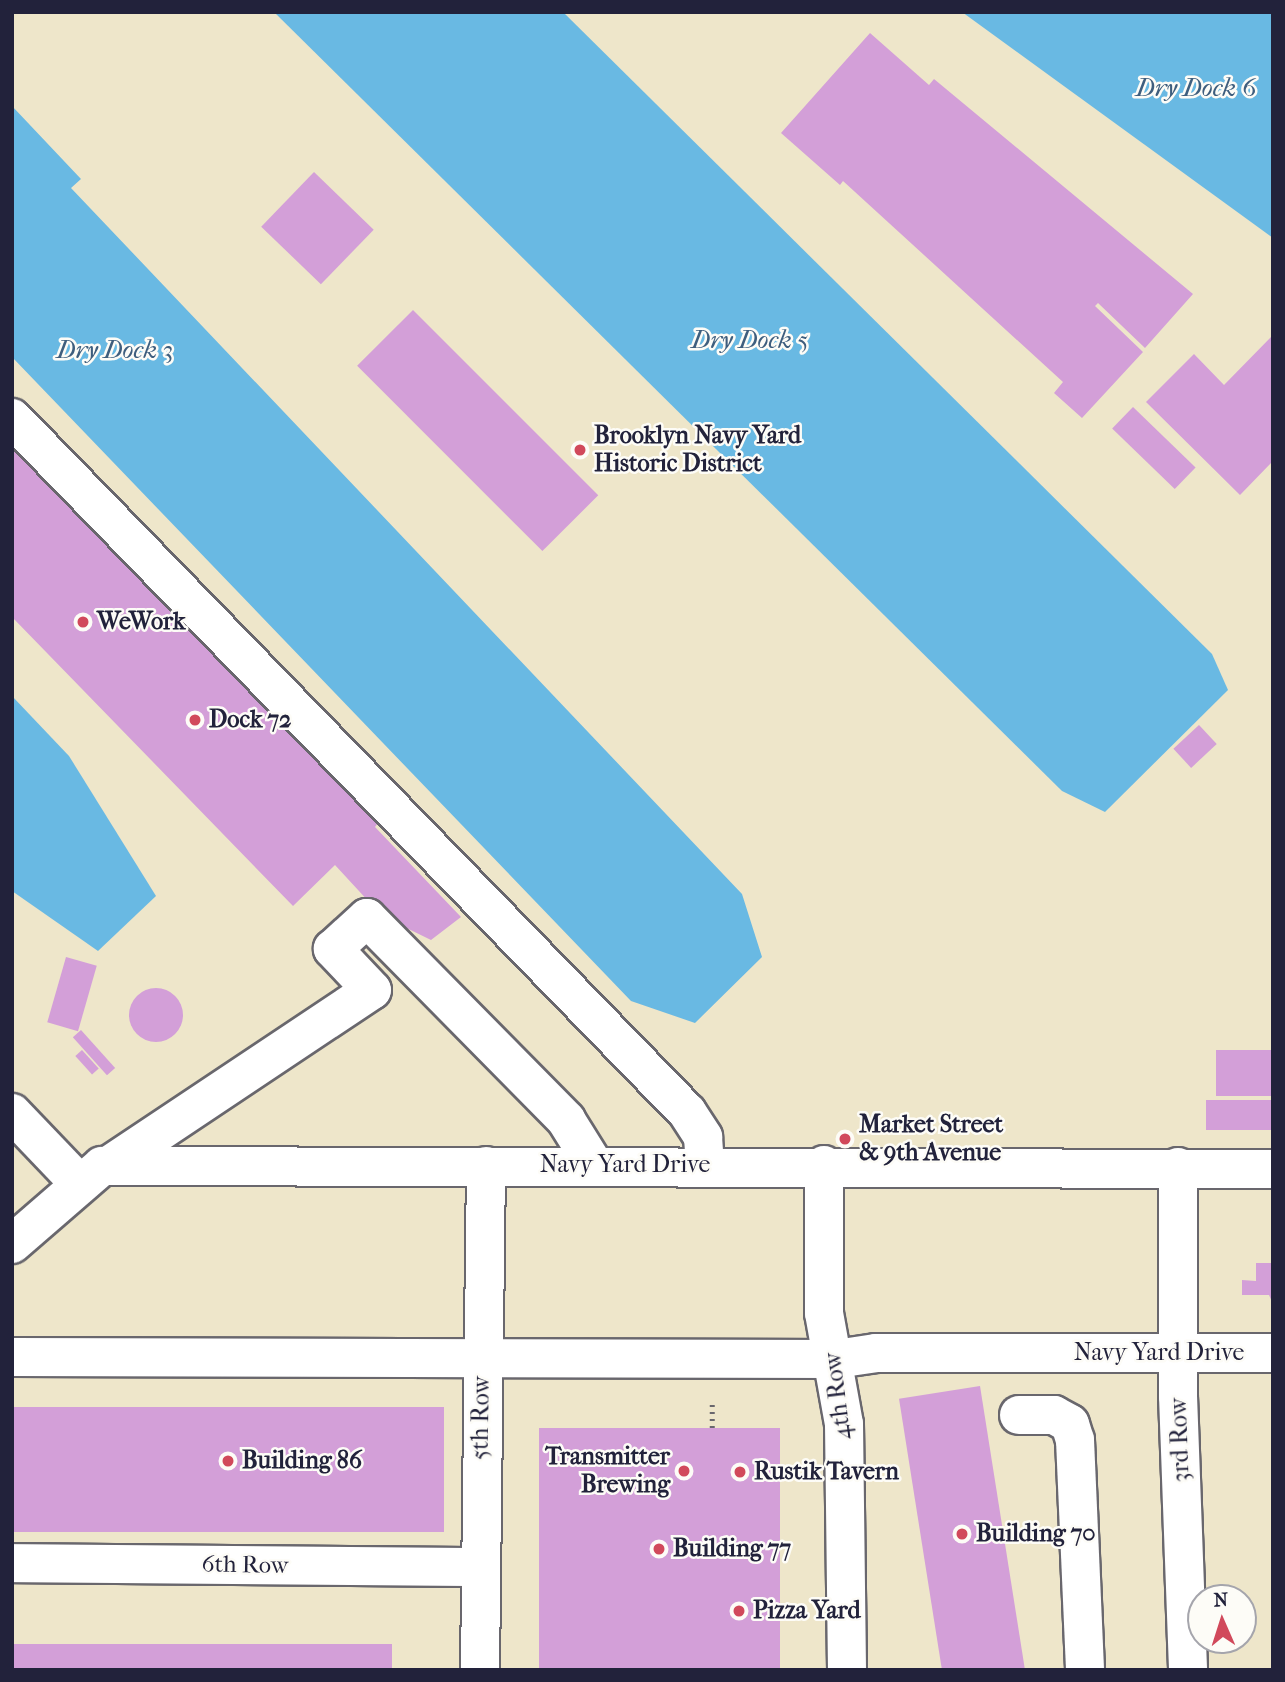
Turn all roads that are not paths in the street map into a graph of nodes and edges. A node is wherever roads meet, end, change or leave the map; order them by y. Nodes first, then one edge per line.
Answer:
1 (12, 418) edge
2 (12, 1113) edge
3 (594, 1165) junction
4 (705, 1165) junction
5 (824, 1165) junction
6 (486, 1166) junction
7 (1178, 1167) junction
8 (1273, 1169) edge
9 (94, 1175) junction
10 (12, 1244) edge
11 (1273, 1353) edge
12 (1178, 1354) junction
13 (12, 1357) edge
14 (483, 1358) junction
15 (836, 1359) junction
16 (1019, 1415) dead end
17 (12, 1563) edge
18 (478, 1567) junction
19 (480, 1670) edge
20 (847, 1670) edge
21 (1085, 1670) edge
22 (1188, 1670) edge

1 - 4 street
2 - 9 street
3 - 4 street, Navy Yard Drive
3 - 6 street, Navy Yard Drive
3 - 9 street
4 - 5 street, Navy Yard Drive
5 - 7 street, Navy Yard Drive
5 - 15 street, 4th Row
6 - 9 street, Navy Yard Drive
6 - 14 street, 5th Row
7 - 8 street, Navy Yard Drive
7 - 12 street, 3rd Row
9 - 10 street
11 - 12 street, Navy Yard Drive
12 - 15 street, Navy Yard Drive
12 - 22 street, 3rd Row
13 - 14 street
14 - 15 street, Navy Yard Drive
14 - 18 street, 5th Row
15 - 20 street, 4th Row
16 - 21 street
17 - 18 street, 6th Row
18 - 19 street, 5th Row

